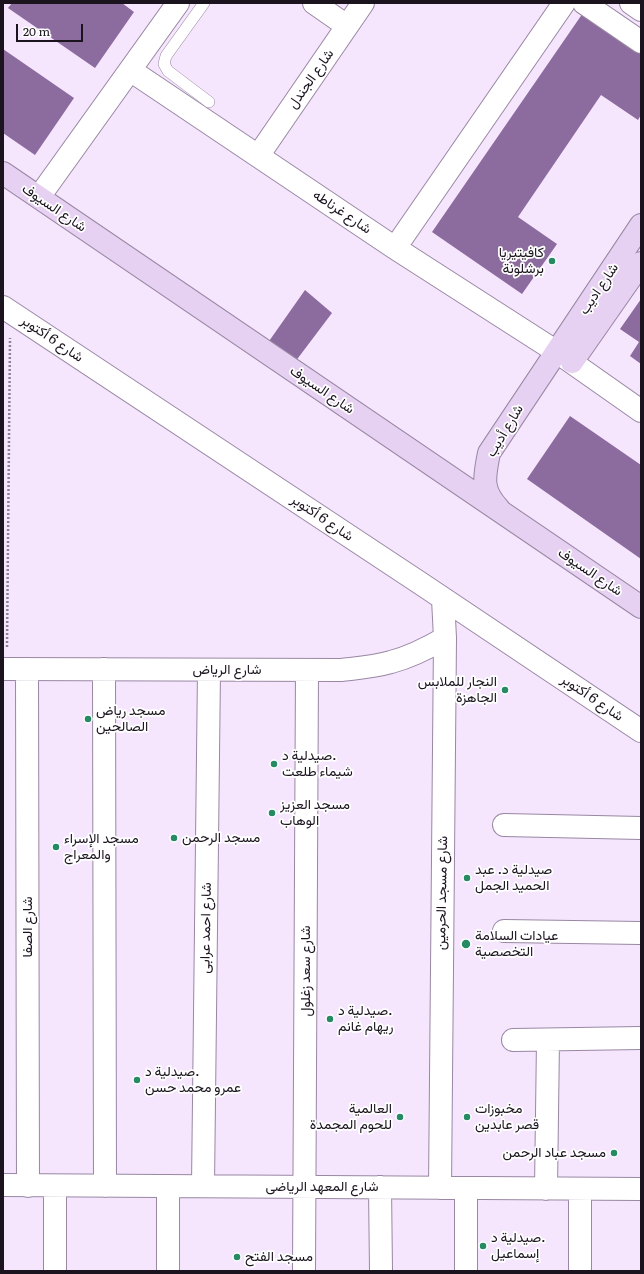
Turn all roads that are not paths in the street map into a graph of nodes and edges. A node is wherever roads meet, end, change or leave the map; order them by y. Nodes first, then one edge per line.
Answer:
1 (178, 3) edge
2 (183, 3) edge
3 (204, 3) edge
4 (314, 3) edge
5 (363, 3) edge
6 (564, 3) edge
7 (584, 3) edge
8 (631, 3) edge
9 (641, 10) edge
10 (197, 13) junction
11 (347, 26) junction
12 (641, 42) edge
13 (130, 70) junction
14 (209, 102) dead end
15 (258, 156) junction
16 (3, 173) edge
17 (39, 197) junction
18 (641, 226) edge
19 (395, 248) junction
20 (641, 263) edge
21 (6, 309) edge
22 (564, 357) junction
23 (641, 410) edge
24 (504, 514) junction
25 (443, 598) junction
26 (641, 607) edge
27 (445, 638) junction
28 (12, 669) edge
29 (104, 669) junction
30 (209, 670) junction
31 (307, 670) junction
32 (641, 731) edge
33 (504, 824) dead end
34 (641, 828) edge
35 (504, 931) dead end
36 (641, 933) edge
37 (641, 1038) edge
38 (513, 1040) dead end
39 (548, 1040) junction
40 (3, 1186) edge
41 (28, 1186) junction
42 (55, 1186) junction
43 (104, 1186) junction
44 (168, 1186) junction
45 (203, 1186) junction
46 (304, 1187) junction
47 (380, 1188) junction
48 (440, 1188) junction
49 (466, 1188) junction
50 (546, 1188) junction
51 (580, 1188) junction
52 (641, 1189) edge
53 (55, 1271) edge
54 (168, 1271) edge
55 (304, 1271) edge
56 (381, 1271) edge
57 (466, 1271) edge
58 (580, 1271) edge

1 - 13 street
2 - 10 lane
3 - 10 lane
4 - 11 street
5 - 11 street, شارع الجندل
6 - 19 street
7 - 12 street
8 - 9 street
10 - 14 lane
11 - 15 street, شارع الجندل
13 - 15 street, شارع غرناطه
13 - 17 street
15 - 19 street, شارع غرناطه
16 - 17 main road, شارع السيوف
17 - 24 main road, شارع السيوف
18 - 22 main road, شارع اديب
19 - 22 street, شارع غرناطه
20 - 22 main road, شارع اديب
21 - 25 street, شارع 6 أكتوبر
22 - 23 street, شارع غرناطه
22 - 24 main road, شارع أديب
24 - 26 main road, شارع السيوف
25 - 27 street, شارع مسجد الحرمين
25 - 32 street, شارع 6 أكتوبر
27 - 31 street, شارع الرياض
27 - 48 street, شارع مسجد الحرمين
28 - 29 street, شارع الرياض
28 - 41 street, شارع الصفا
29 - 30 street, شارع الرياض
29 - 43 street
30 - 31 street, شارع الرياض
30 - 45 street, شارع احمد عرابى
31 - 46 street, شارع سعد زغلول
33 - 34 street
35 - 36 street
37 - 39 street
38 - 39 street
39 - 50 street
40 - 41 street, شارع المعهد الرياضى
41 - 42 street, شارع المعهد الرياضى
42 - 43 street, شارع المعهد الرياضى
42 - 53 street
43 - 44 street, شارع المعهد الرياضى
44 - 45 street, شارع المعهد الرياضى
44 - 54 street
45 - 46 street, شارع المعهد الرياضى
46 - 47 street, شارع المعهد الرياضى
46 - 55 street, شارع سعد زغلول
47 - 48 street, شارع المعهد الرياضى
47 - 56 street
48 - 49 street, شارع المعهد الرياضى
49 - 50 street, شارع المعهد الرياضى
49 - 57 street
50 - 51 street, شارع المعهد الرياضى
51 - 52 street, شارع المعهد الرياضى
51 - 58 street

